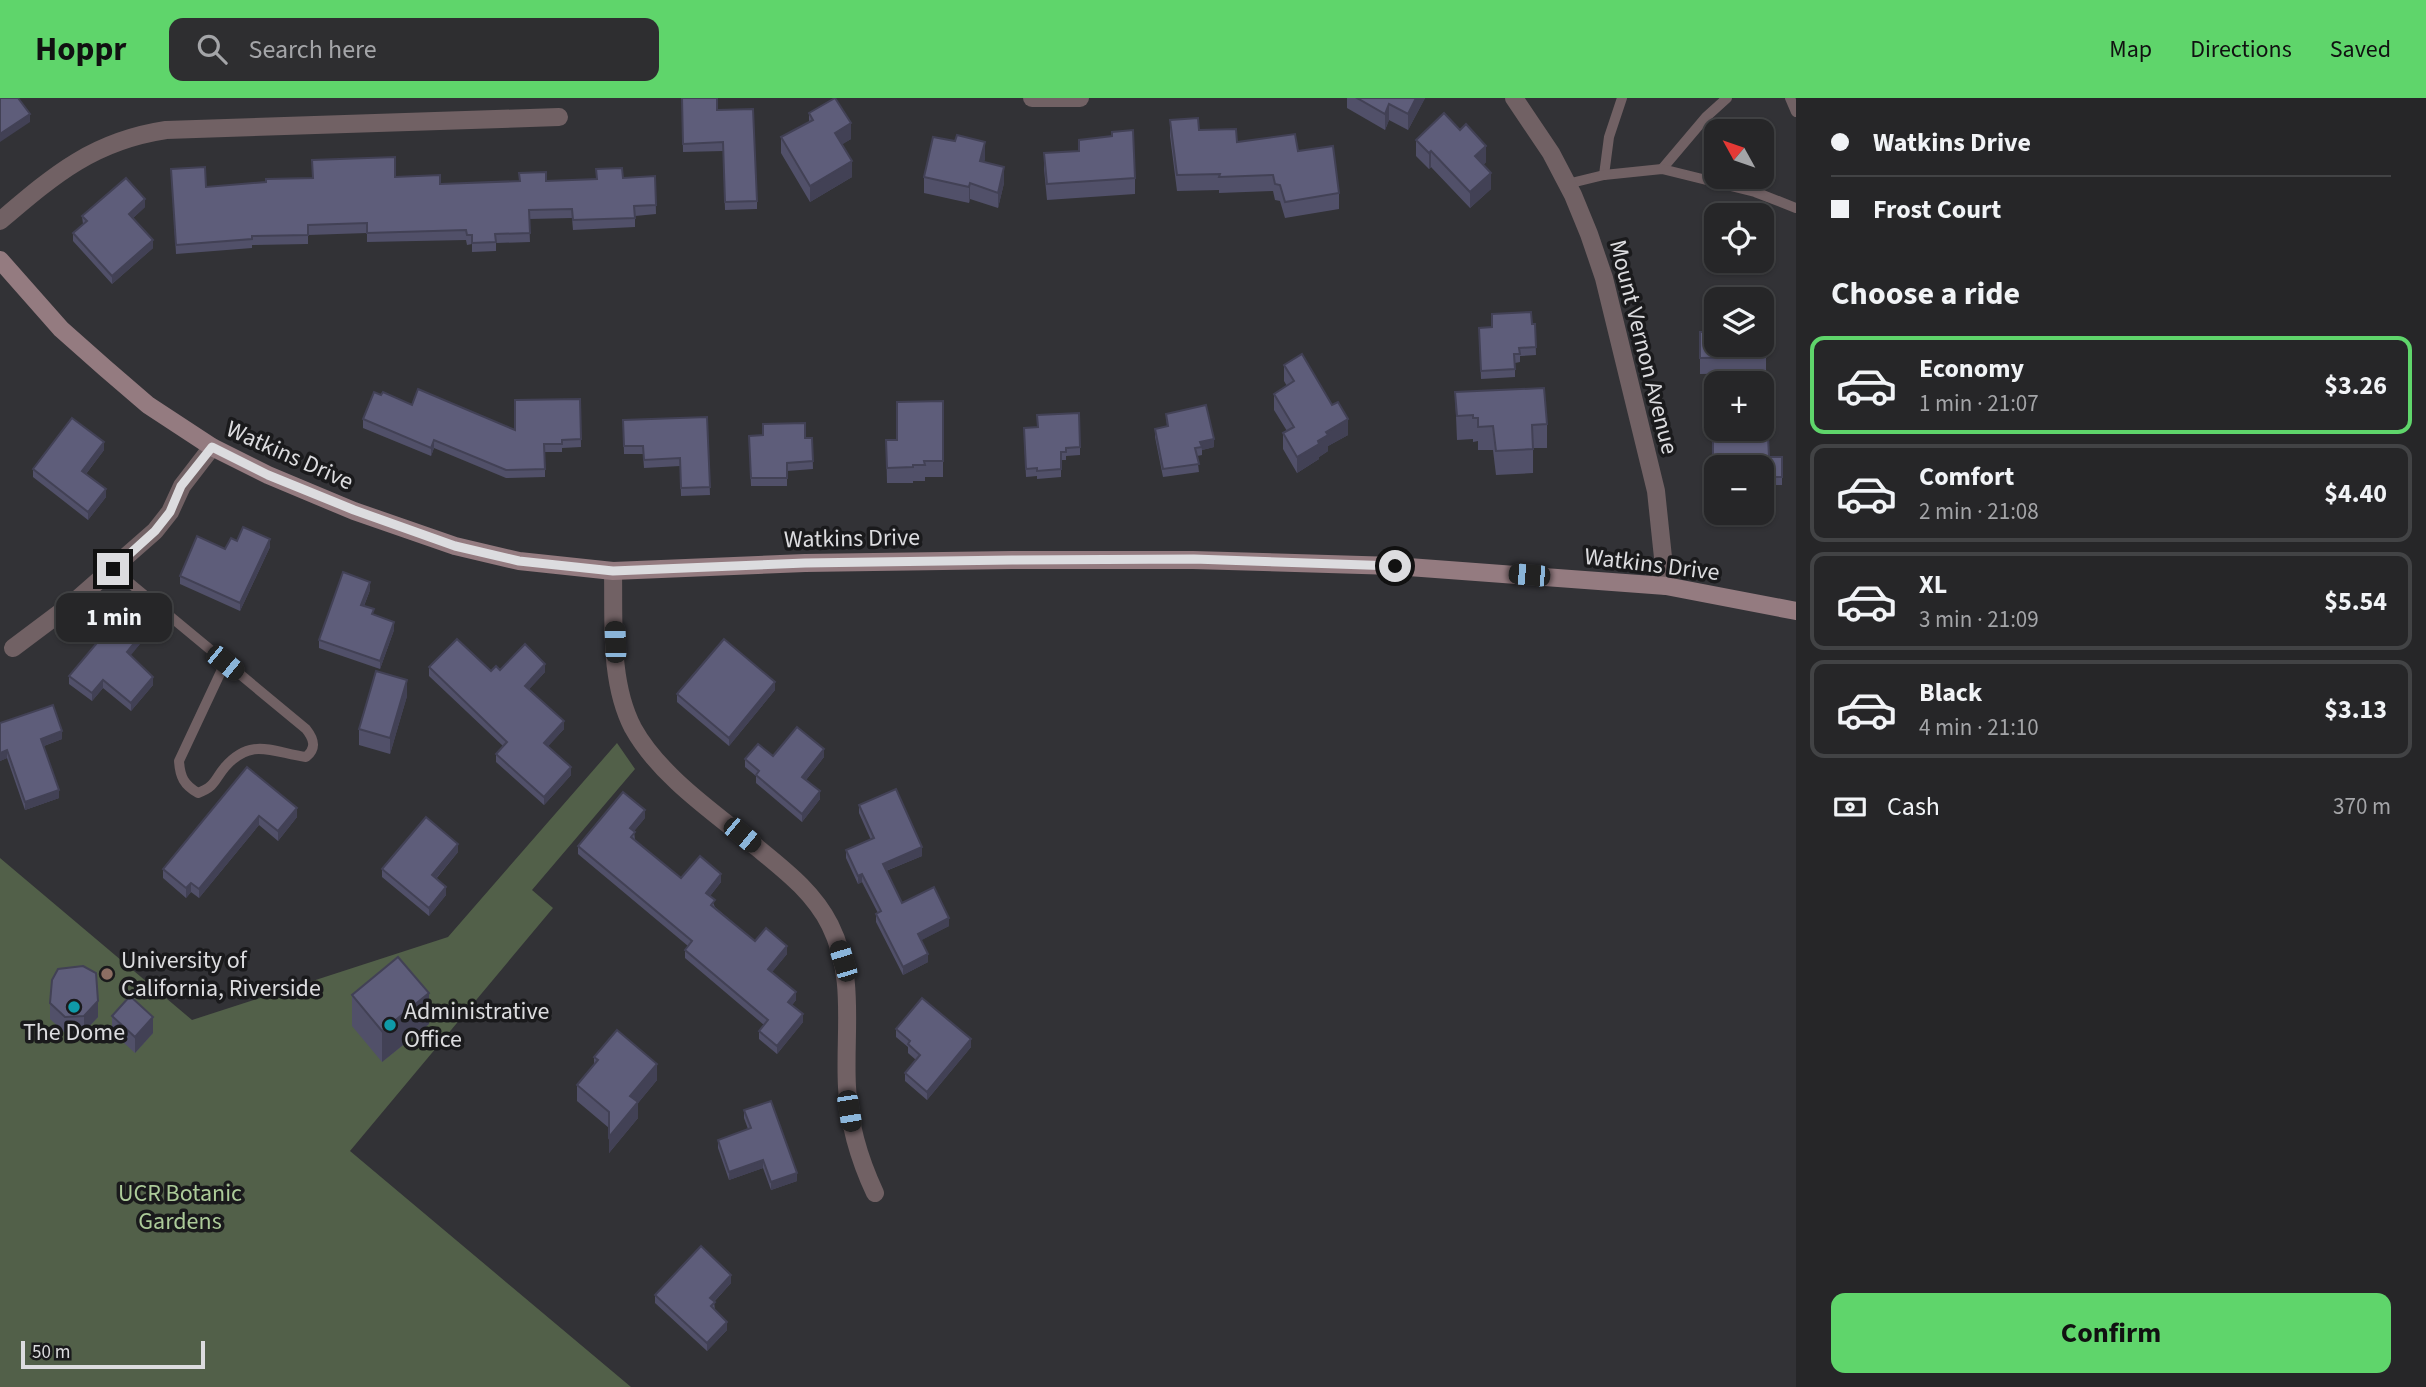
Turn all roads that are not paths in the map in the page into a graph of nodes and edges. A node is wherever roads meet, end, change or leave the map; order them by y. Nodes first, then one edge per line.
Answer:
1 (1031, 98) edge
2 (1080, 98) edge
3 (1514, 98) edge
4 (1622, 98) edge
5 (1727, 98) edge
6 (1790, 98) edge
7 (1796, 112) edge
8 (559, 117) dead end
9 (1662, 169) junction
10 (1604, 176) junction
11 (1567, 184) junction
12 (1796, 208) edge
13 (0, 222) edge
14 (0, 260) edge
15 (212, 447) junction
16 (113, 569) junction
17 (613, 571) junction
18 (1666, 586) junction
19 (1796, 611) edge
20 (13, 648) dead end
21 (225, 663) junction
22 (875, 1194) dead end

1 - 2 street
3 - 11 street, Mount Vernon Avenue
4 - 10 lane
5 - 9 lane
6 - 7 lane
8 - 13 street
9 - 10 lane
9 - 12 lane
10 - 11 lane
11 - 18 street, Mount Vernon Avenue
14 - 15 main road, Watkins Drive
15 - 16 street
15 - 17 main road, Watkins Drive
16 - 20 street
16 - 21 lane
17 - 18 main road, Watkins Drive
17 - 22 street
18 - 19 main road, Watkins Drive
21 - 21 lane

